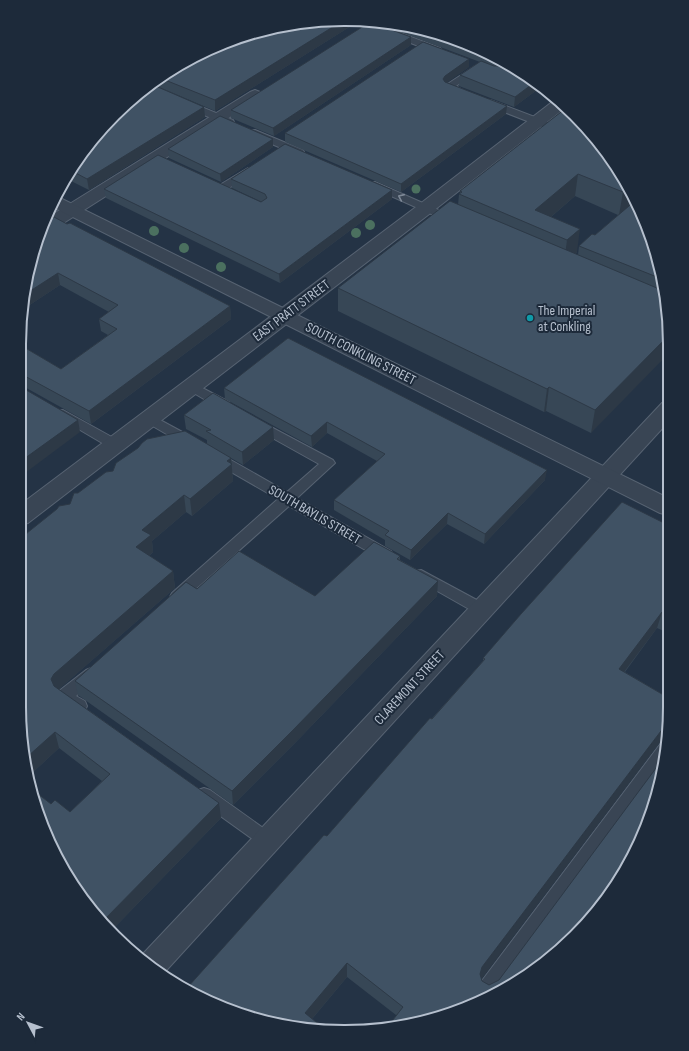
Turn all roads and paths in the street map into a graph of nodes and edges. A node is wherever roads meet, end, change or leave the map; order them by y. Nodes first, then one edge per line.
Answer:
1 (382, 29) edge
2 (443, 52) edge
3 (478, 66) edge
4 (264, 89) edge
5 (469, 95) edge
6 (175, 99) edge
7 (482, 100) edge
8 (556, 106) edge
9 (218, 118) junction
10 (537, 121) junction
11 (557, 129) edge
12 (288, 133) edge
13 (275, 142) junction
14 (285, 146) junction
15 (272, 155) edge
16 (306, 156) edge
17 (254, 167) edge
18 (363, 181) edge
19 (235, 194) edge
20 (59, 203) edge
21 (426, 208) junction
22 (72, 210) junction
23 (50, 224) edge
24 (465, 225) edge
25 (284, 315) junction
26 (191, 386) junction
27 (54, 410) edge
28 (663, 414) edge
29 (149, 418) junction
30 (114, 444) junction
31 (606, 476) junction
32 (287, 499) junction
33 (663, 504) edge
34 (26, 512) edge
35 (398, 562) edge
36 (412, 570) edge
37 (165, 608) edge
38 (481, 609) junction
39 (100, 665) edge
40 (91, 714) edge
41 (658, 760) edge
42 (193, 787) edge
43 (267, 840) junction
44 (154, 961) edge
45 (488, 988) edge

1 - 2 lane
3 - 5 lane
4 - 9 street
6 - 9 lane
7 - 10 lane
8 - 10 street, EAST PRATT STREET
9 - 13 lane
9 - 22 street
10 - 11 lane
10 - 21 street, EAST PRATT STREET
12 - 13 lane
13 - 14 lane
14 - 15 lane
14 - 16 lane
17 - 19 lane
21 -> 18 lane
20 - 22 street, SOUTH CONKLING STREET
21 - 24 lane
21 - 25 street, EAST PRATT STREET
22 - 23 street
22 - 25 street, SOUTH CONKLING STREET
25 - 26 street, EAST PRATT STREET
25 - 31 street, SOUTH CONKLING STREET
26 - 29 street, EAST PRATT STREET
26 - 32 lane
27 - 30 lane
28 - 31 street, CLAREMONT STREET
29 - 30 street, EAST PRATT STREET
29 - 32 lane, SOUTH BAYLIS STREET
30 - 34 street, EAST PRATT STREET
31 - 33 street, SOUTH CONKLING STREET
31 - 38 street, CLAREMONT STREET
32 - 35 lane, SOUTH BAYLIS STREET
32 - 37 lane
36 - 38 lane
38 - 43 street, CLAREMONT STREET
39 - 40 lane
41 - 45 lane
42 - 43 lane
43 - 44 street, CLAREMONT STREET

